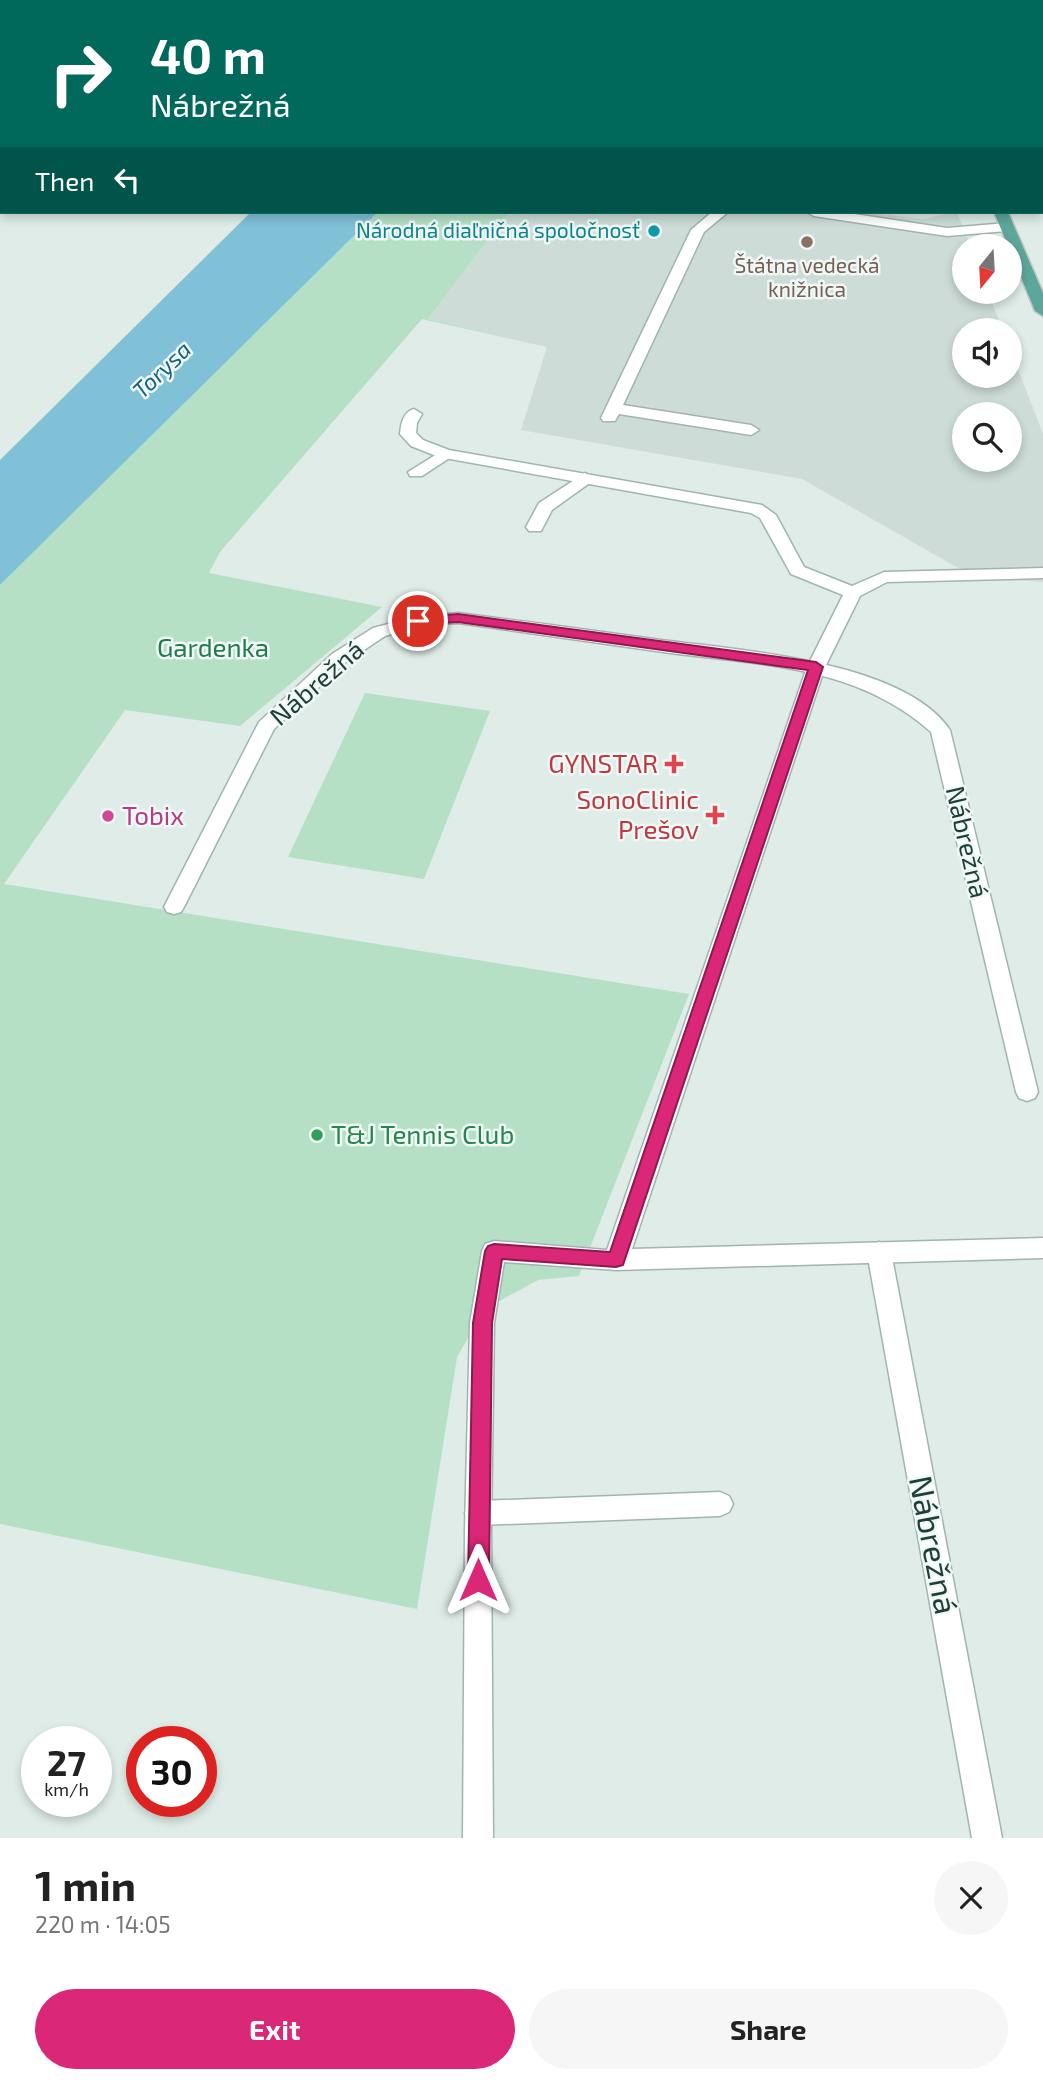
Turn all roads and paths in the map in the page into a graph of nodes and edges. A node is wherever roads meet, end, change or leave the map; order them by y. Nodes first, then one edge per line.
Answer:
1 (718, 214) edge
2 (827, 214) edge
3 (1002, 214) edge
4 (1007, 227) junction
5 (1043, 311) edge
6 (414, 414) dead end
7 (751, 430) dead end
8 (445, 454) junction
9 (416, 472) dead end
10 (585, 478) junction
11 (536, 527) dead end
12 (1043, 573) edge
13 (853, 593) junction
14 (816, 667) junction
15 (174, 907) dead end
16 (1027, 1092) dead end
17 (1043, 1248) edge
18 (879, 1252) junction
19 (616, 1260) junction
20 (720, 1504) dead end
21 (478, 1513) junction
22 (478, 1838) edge
23 (987, 1838) edge

1 - 7 street
2 - 4 street
3 - 4 main road
4 - 5 main road
6 - 8 street
8 - 9 street
8 - 10 street
10 - 11 street
10 - 13 street
12 - 13 street
13 - 14 street
14 - 15 street, Nábrežná
14 - 16 street, Nábrežná
14 - 19 street
17 - 18 street
18 - 19 street
18 - 23 street, Nábrežná
19 - 21 street
20 - 21 street
21 - 22 street

